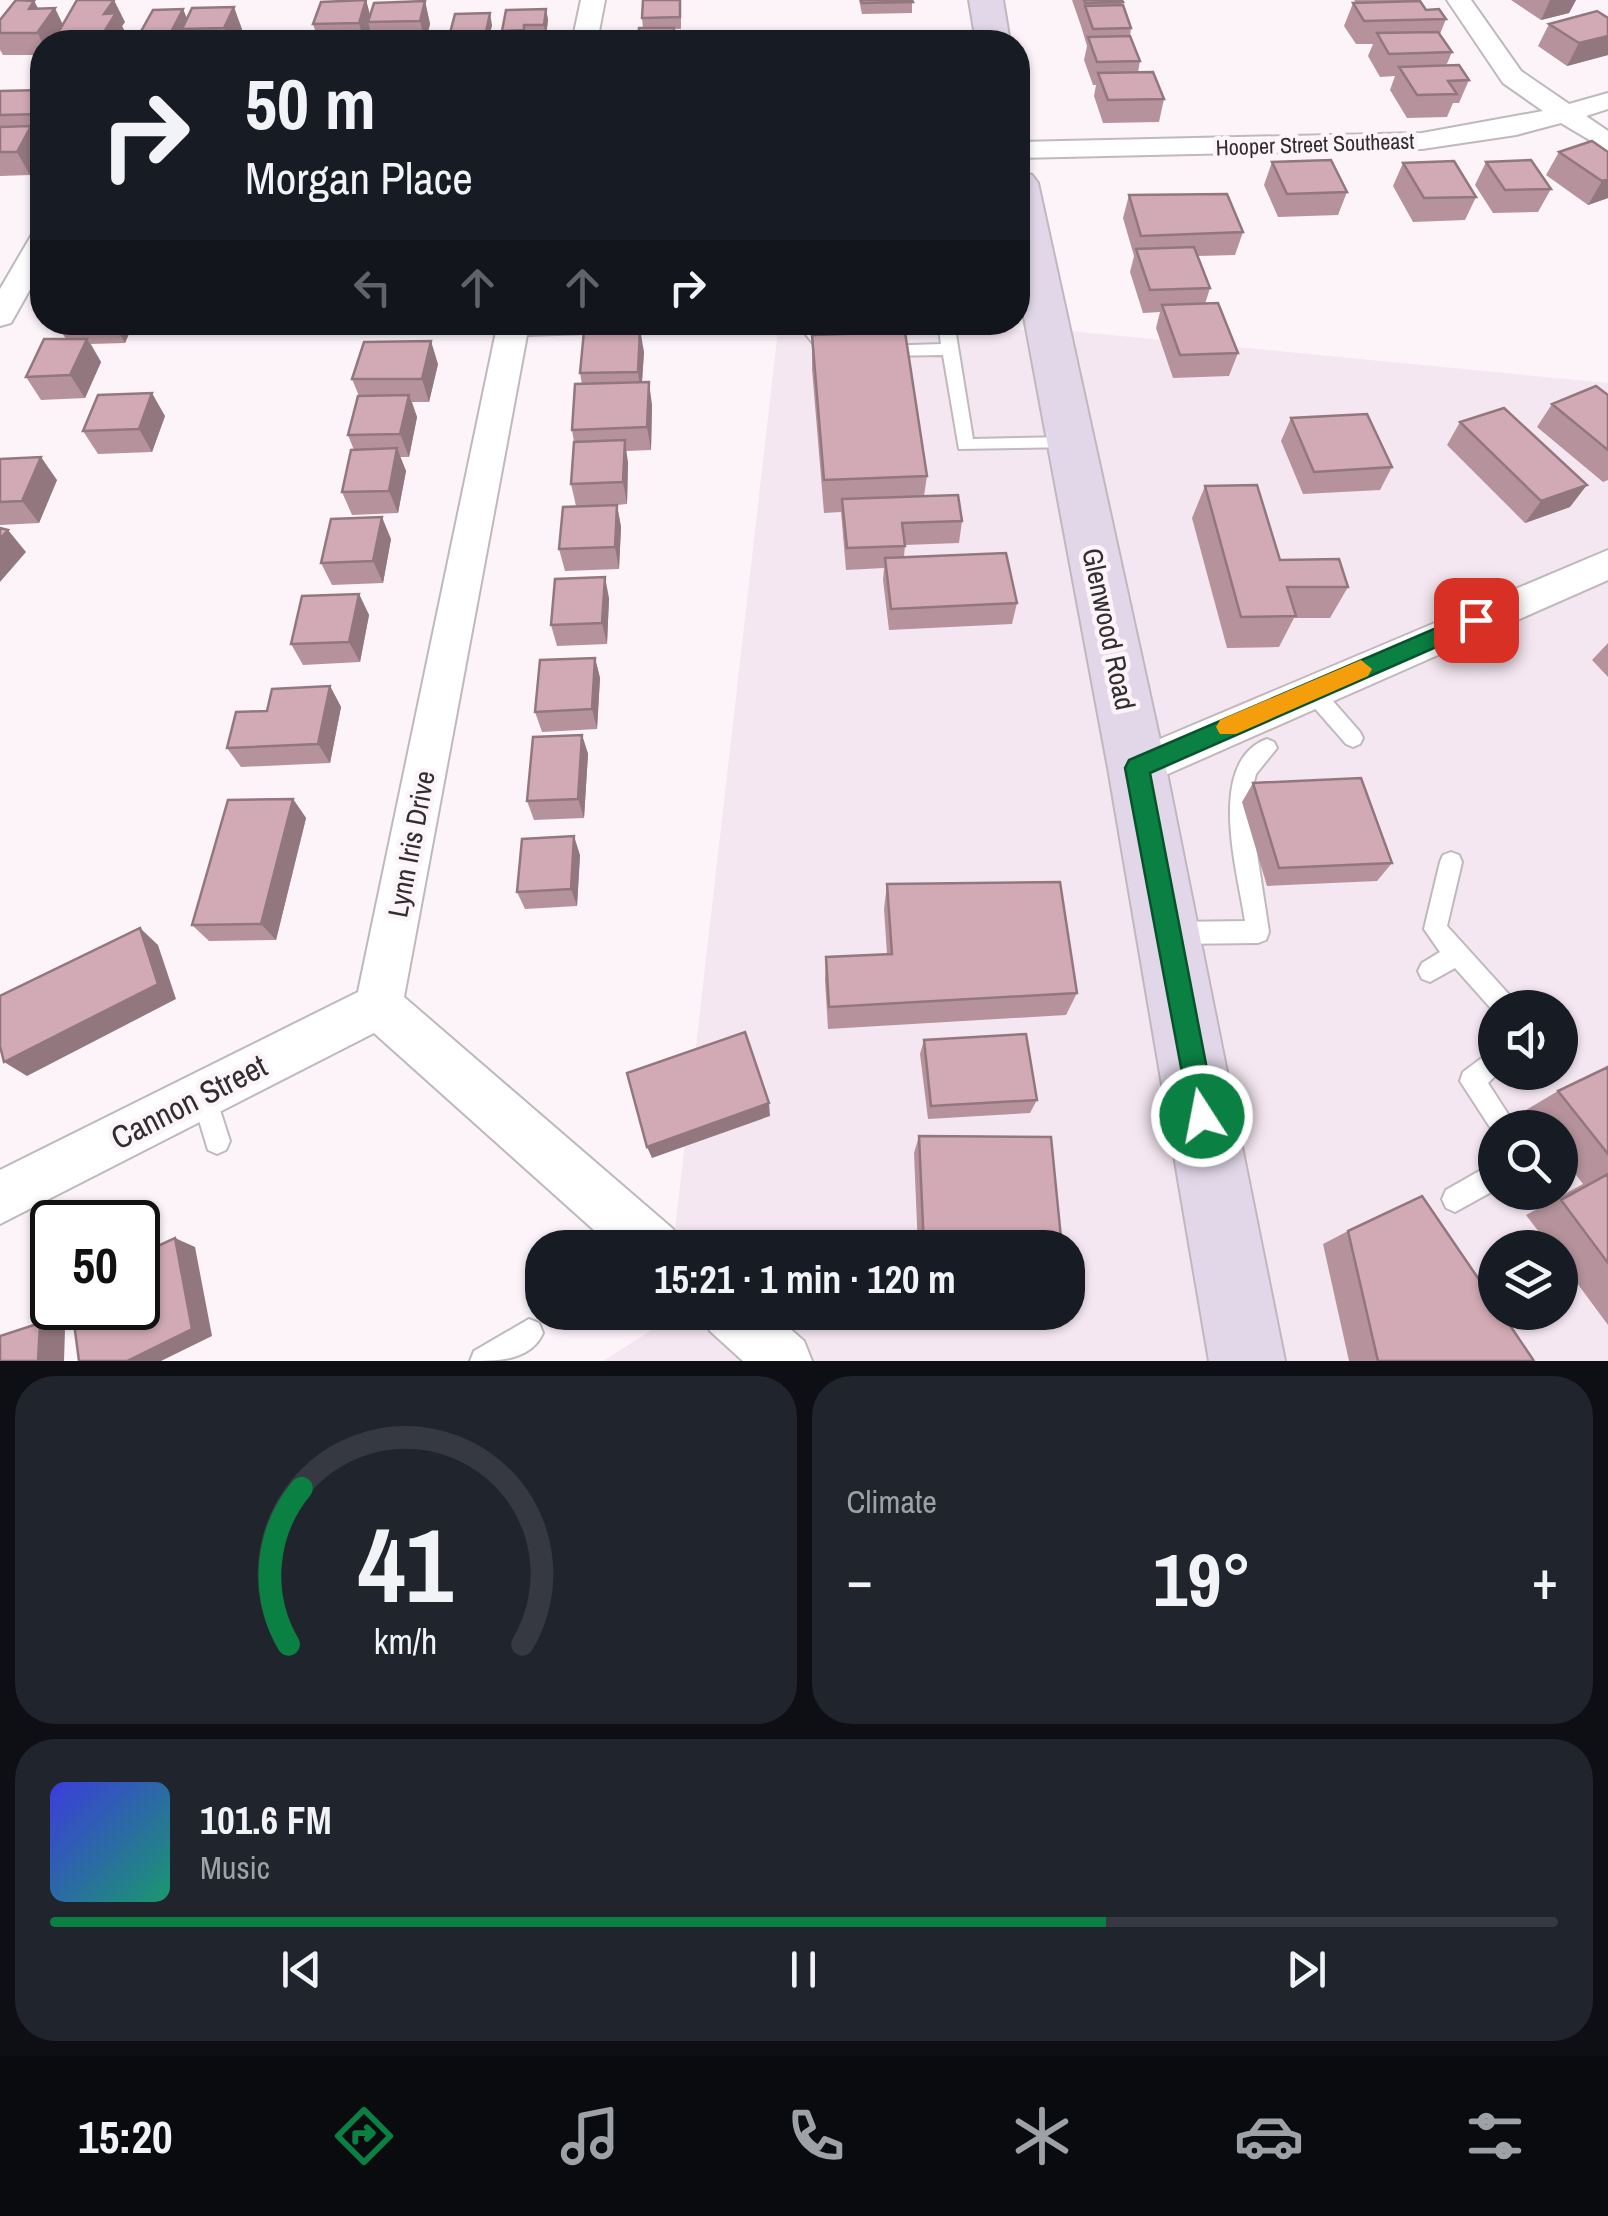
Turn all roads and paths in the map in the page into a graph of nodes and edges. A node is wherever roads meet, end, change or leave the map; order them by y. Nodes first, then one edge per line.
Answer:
1 (593, 0) edge
2 (986, 0) edge
3 (1459, 0) edge
4 (587, 30) edge
5 (991, 30) edge
6 (1608, 101) edge
7 (1564, 114) junction
8 (1608, 143) edge
9 (1030, 150) edge
10 (30, 263) edge
11 (1030, 312) edge
12 (0, 316) edge
13 (512, 335) edge
14 (815, 335) edge
15 (948, 335) edge
16 (950, 349) junction
17 (1070, 443) junction
18 (1608, 564) edge
19 (1311, 690) junction
20 (1353, 738) dead end
21 (1267, 748) dead end
22 (1137, 768) junction
23 (1451, 862) dead end
24 (1168, 933) junction
25 (1458, 954) junction
26 (1430, 971) dead end
27 (1490, 990) edge
28 (379, 1006) junction
29 (203, 1094) junction
30 (217, 1142) dead end
31 (1478, 1185) edge
32 (0, 1198) edge
33 (1455, 1199) dead end
34 (634, 1230) edge
35 (749, 1330) edge
36 (529, 1333) dead end
37 (484, 1361) edge
38 (784, 1361) edge
39 (1248, 1361) edge

1 - 4 street
2 - 5 main road
3 - 7 street
6 - 7 street, Hooper Street Southeast
7 - 8 street
7 - 9 street, Hooper Street Southeast
10 - 12 street
11 - 17 main road, Glenwood Road
13 - 28 street, Lynn Iris Drive
14 - 16 lane
15 - 16 lane
16 - 17 lane
17 - 22 main road, Glenwood Road
18 - 19 street
19 - 20 lane
19 - 22 street
21 - 24 lane
22 - 24 main road, Glenwood Road
23 - 25 lane
24 - 39 main road, Glenwood Road
25 - 26 lane
25 - 27 lane
28 - 29 street, Cannon Street
28 - 34 street
29 - 30 lane
29 - 32 street, Cannon Street
31 - 33 lane
35 - 38 street
36 - 37 lane

